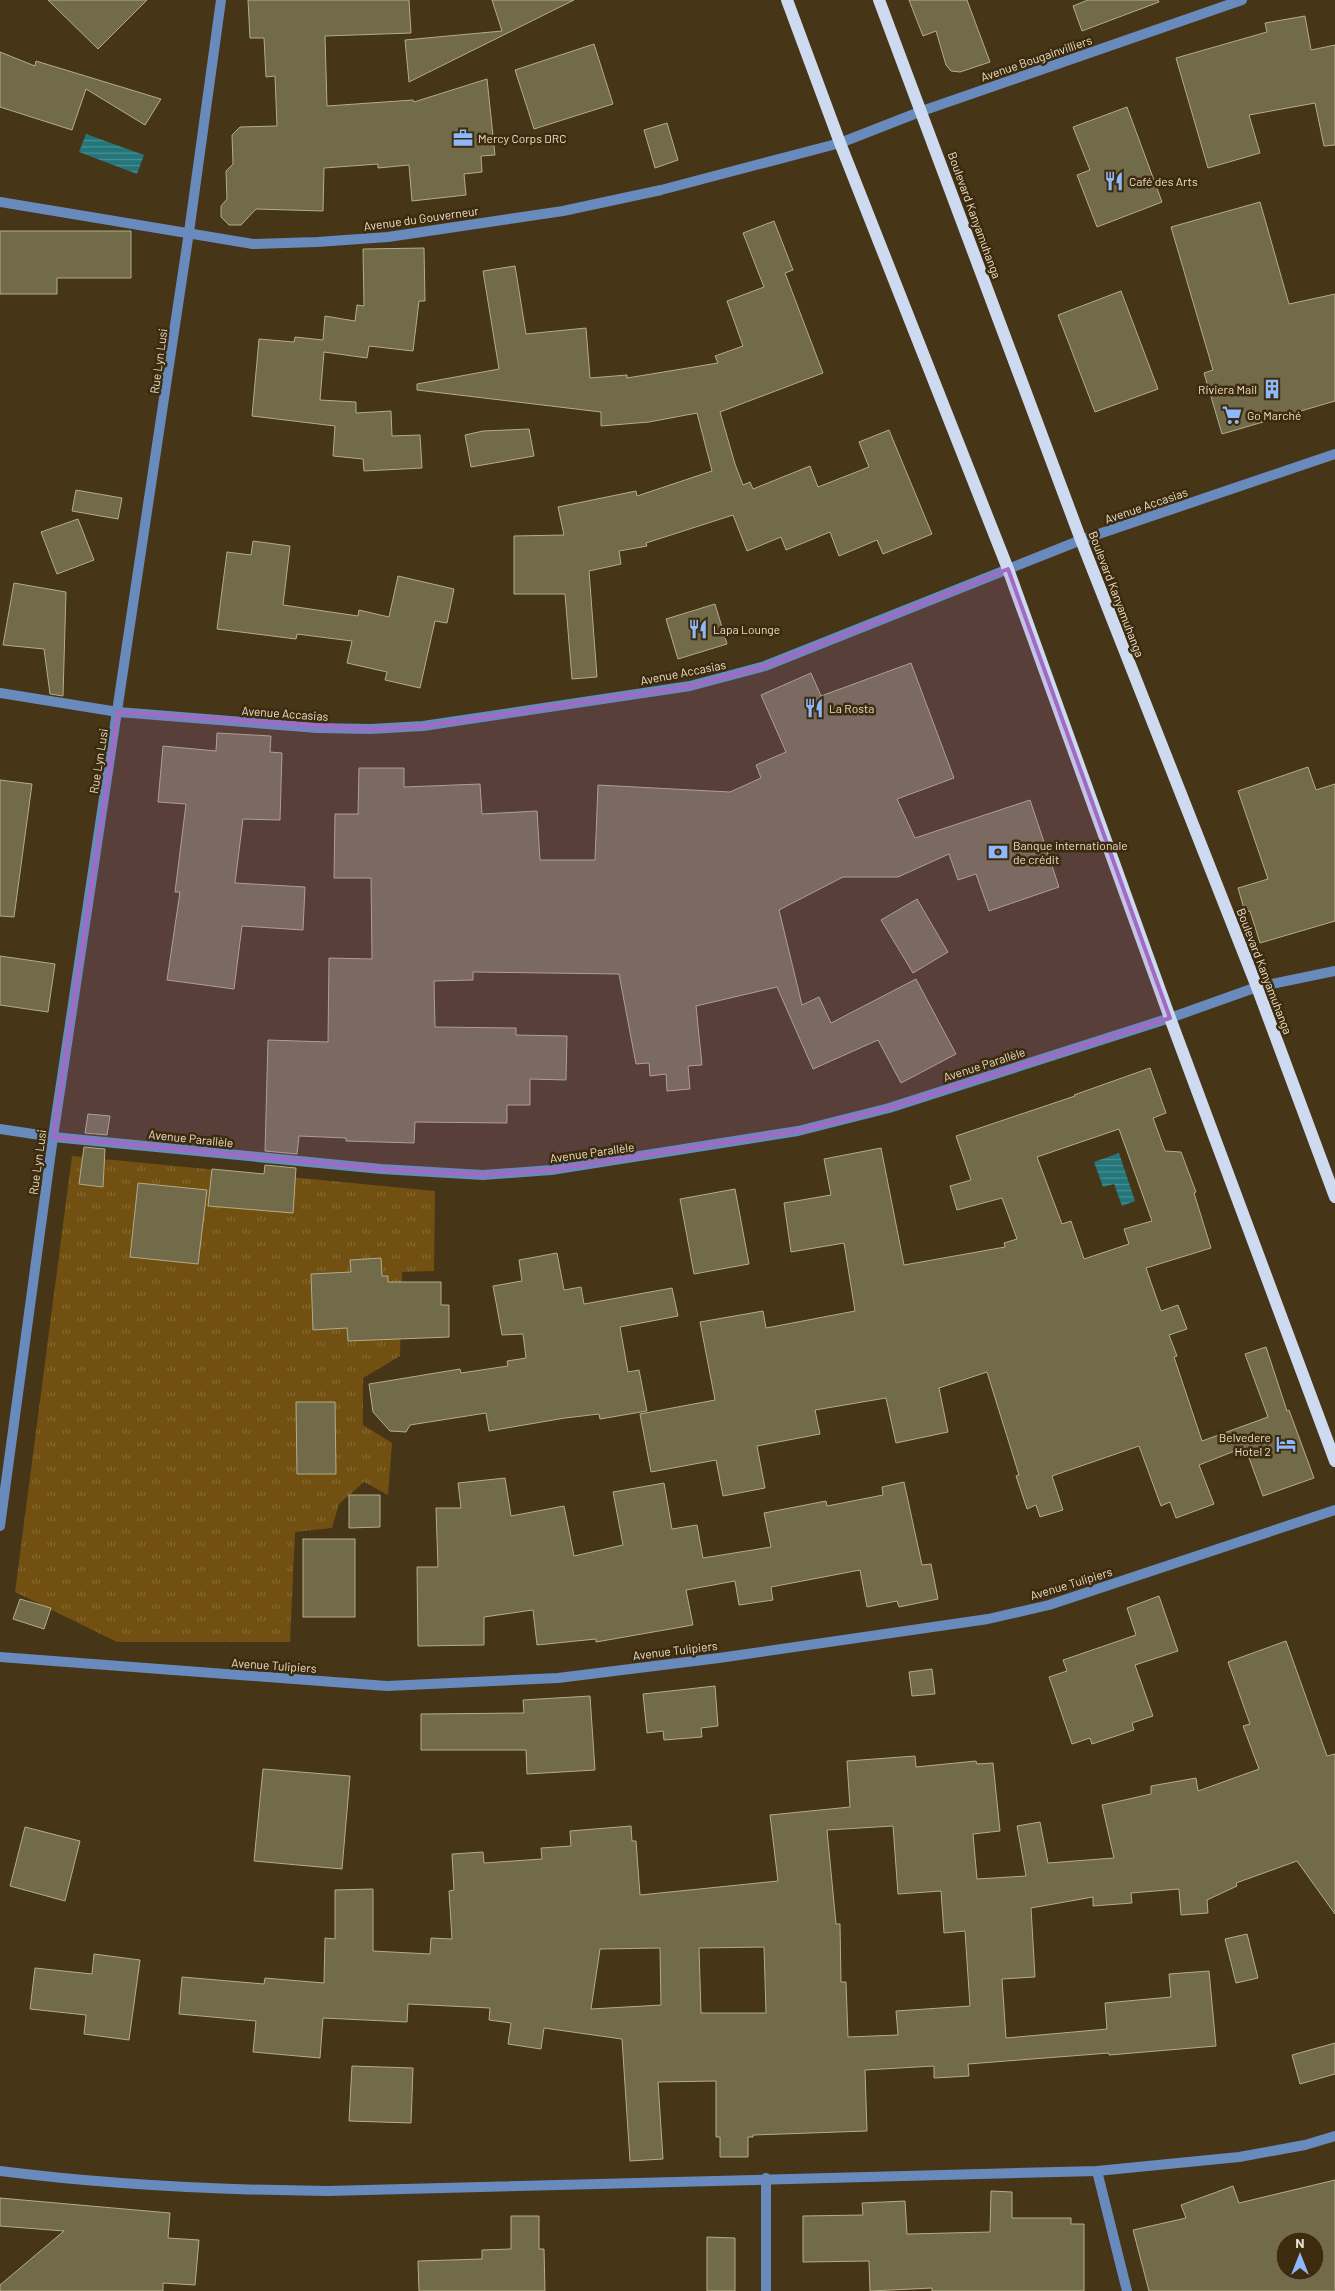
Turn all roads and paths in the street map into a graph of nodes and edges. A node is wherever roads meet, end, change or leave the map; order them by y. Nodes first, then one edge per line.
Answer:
1 (221, 0) edge
2 (786, 0) edge
3 (879, 0) edge
4 (1242, 0) edge
5 (922, 111) junction
6 (840, 143) junction
7 (0, 202) edge
8 (189, 232) junction
9 (1335, 454) edge
10 (1081, 540) junction
11 (1008, 569) junction
12 (0, 693) edge
13 (118, 712) junction
14 (1335, 971) edge
15 (1257, 987) junction
16 (1170, 1018) junction
17 (0, 1129) edge
18 (53, 1137) junction
19 (1335, 1196) edge
20 (1335, 1461) edge
21 (1335, 1510) edge
22 (0, 1526) edge
23 (0, 1657) edge
24 (1335, 2136) edge
25 (0, 2171) edge
26 (1097, 2171) junction
27 (766, 2178) junction
28 (766, 2291) edge
29 (1127, 2291) edge

1 - 8 street, Rue Lyn Lusi
2 - 6 main road
3 - 5 main road, Boulevard Kanyamuhanga
4 - 5 street, Avenue Bougainvilliers
5 - 6 street, Avenue Bougainvilliers
5 - 10 main road, Boulevard Kanyamuhanga
6 - 8 street, Avenue du Gouverneur
6 - 11 main road
7 - 8 street, Avenue du Gouverneur
8 - 13 street, Rue Lyn Lusi
9 - 10 street, Avenue Accasias
10 - 11 street, Avenue Accasias
10 - 15 main road, Boulevard Kanyamuhanga
11 - 13 street, Avenue Accasias
11 - 16 main road
12 - 13 street, Avenue Accasias
13 - 18 street, Rue Lyn Lusi
14 - 15 street, Avenue Parallèle
15 - 16 street, Avenue Parallèle
15 - 19 main road, Boulevard Kanyamuhanga
16 - 18 street, Avenue Parallèle
16 - 20 main road
17 - 18 street, Avenue Parallèle
18 - 22 street, Rue Lyn Lusi
21 - 23 street, Avenue Tulipiers
24 - 26 street
25 - 27 street
26 - 27 street
26 - 29 street
27 - 28 street

